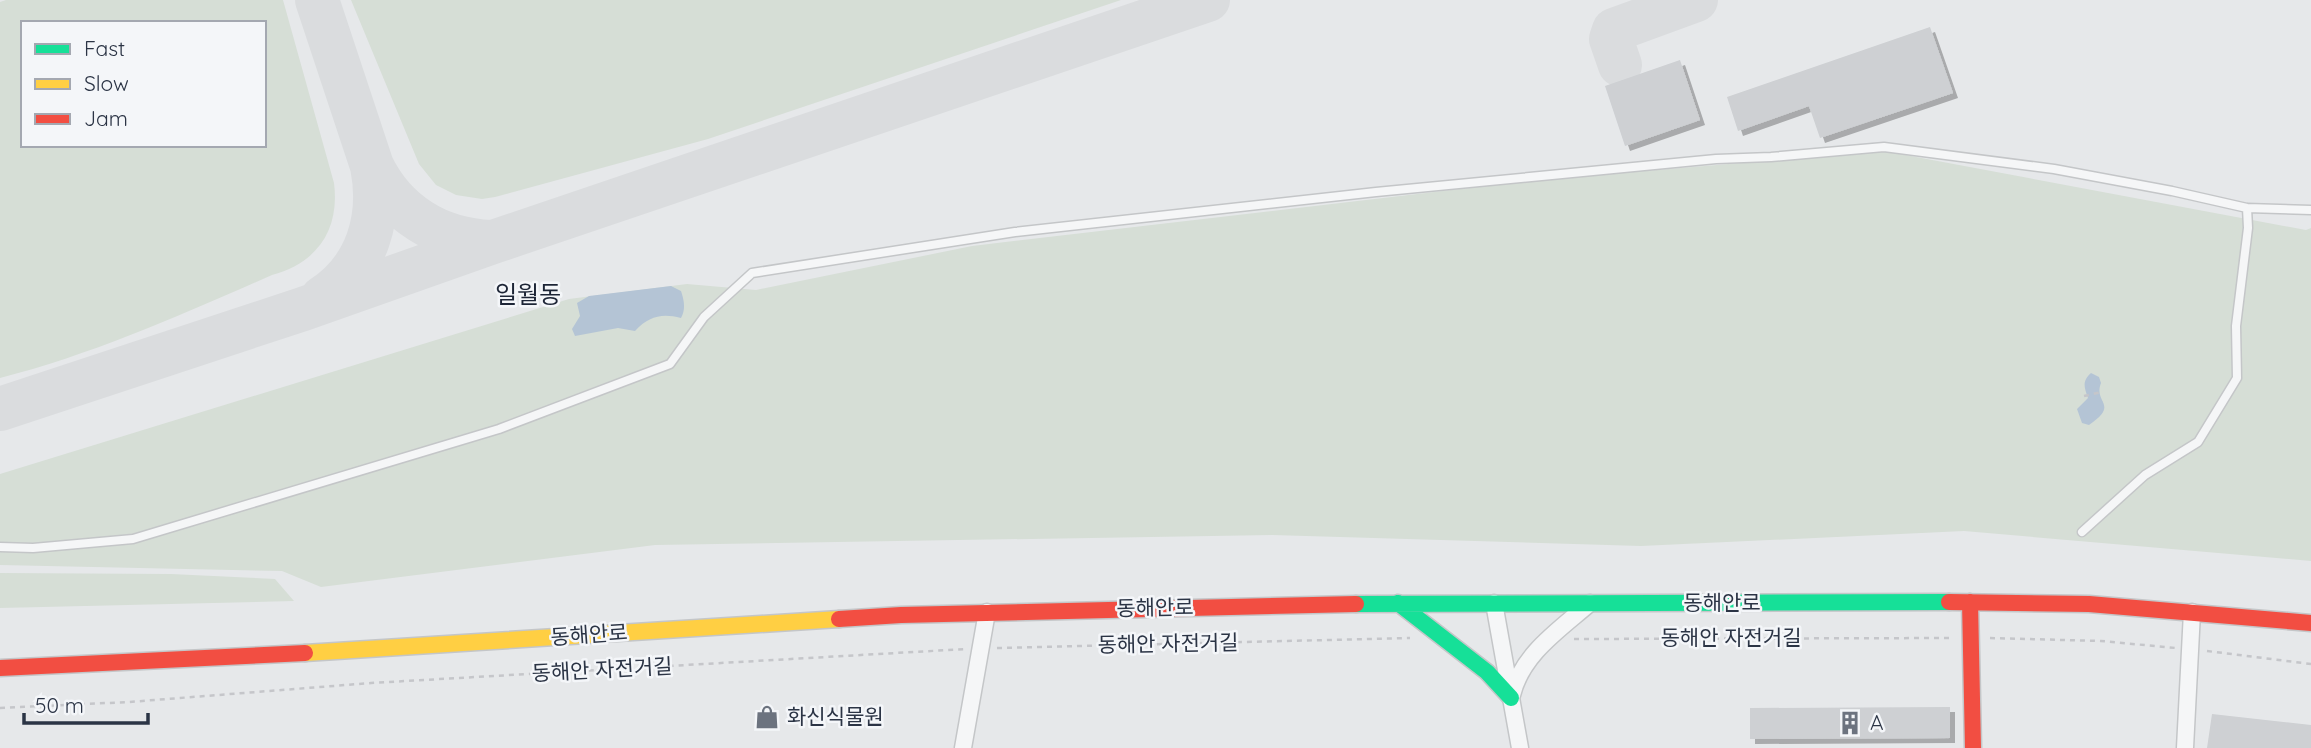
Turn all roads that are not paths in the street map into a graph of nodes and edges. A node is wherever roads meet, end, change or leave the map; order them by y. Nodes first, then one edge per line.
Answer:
1 (2247, 208) junction
2 (2311, 211) edge
3 (2082, 532) dead end
4 (0, 547) edge
5 (1970, 602) junction
6 (1398, 603) junction
7 (1494, 603) junction
8 (1590, 603) junction
9 (987, 612) junction
10 (2192, 612) junction
11 (2311, 623) edge
12 (0, 667) edge
13 (1511, 698) junction
14 (963, 748) edge
15 (1520, 748) edge
16 (1973, 748) edge
17 (2185, 748) edge

1 - 2 lane
1 - 3 lane
1 - 4 lane
5 - 8 main road, 동해안로
5 - 10 main road, 동해안로
5 - 16 main road
6 - 7 main road, 동해안로
6 - 9 main road, 동해안로
6 - 13 main road
7 - 8 main road, 동해안로
7 - 13 street
8 - 13 street
9 - 12 main road, 동해안로
9 - 14 street
10 - 11 main road, 동해안로
10 - 17 street
13 - 15 street

